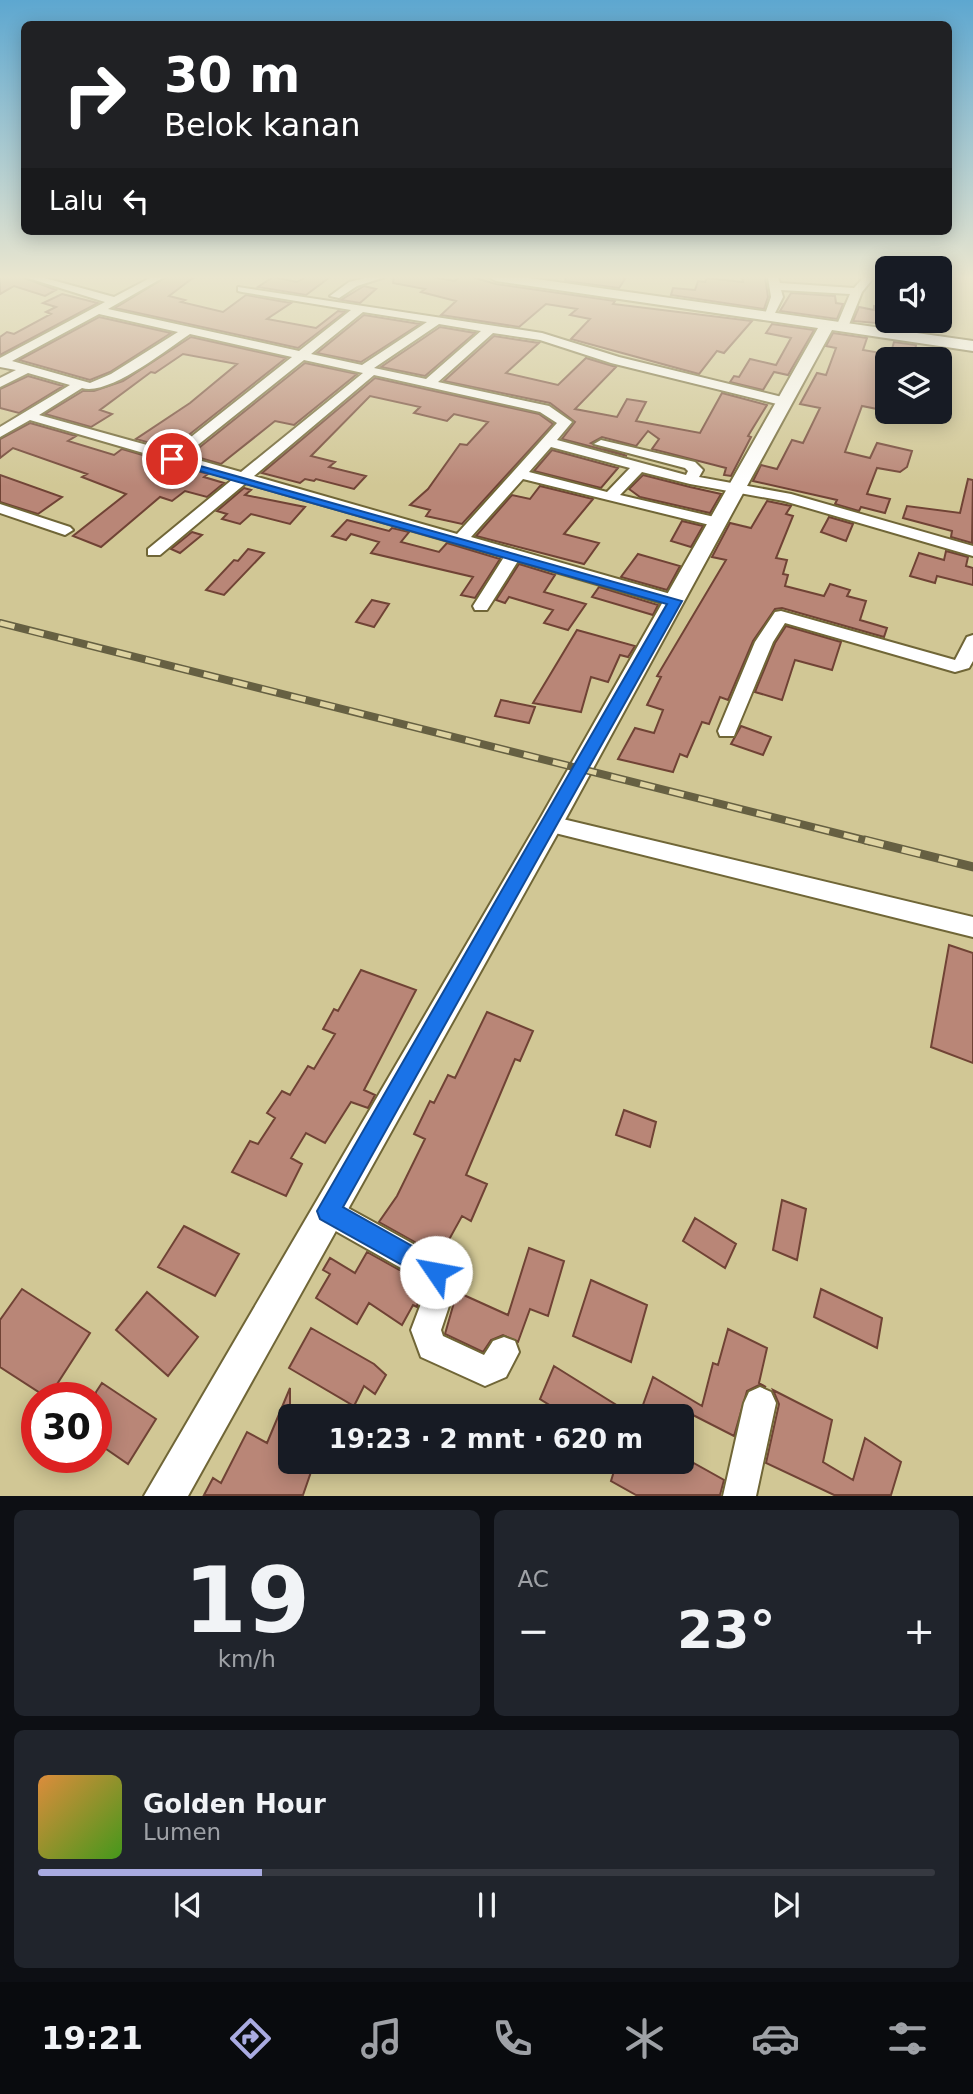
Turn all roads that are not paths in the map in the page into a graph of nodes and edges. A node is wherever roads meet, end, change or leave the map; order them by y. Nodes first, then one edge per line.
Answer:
1 (30, 347) edge
2 (162, 347) edge
3 (267, 347) edge
4 (310, 347) edge
5 (394, 347) edge
6 (470, 347) edge
7 (573, 347) edge
8 (821, 347) edge
9 (0, 349) edge
10 (19, 353) junction
11 (301, 354) junction
12 (0, 363) edge
13 (24, 370) junction
14 (368, 370) junction
15 (0, 383) edge
16 (80, 384) junction
17 (428, 384) junction
18 (785, 401) junction
19 (29, 416) junction
20 (0, 433) edge
21 (548, 442) junction
22 (601, 444) dead end
23 (620, 448) junction
24 (172, 459) junction
25 (608, 460) junction
26 (638, 468) junction
27 (518, 473) junction
28 (242, 479) junction
29 (690, 480) junction
30 (738, 486) junction
31 (610, 496) junction
32 (0, 508) edge
33 (719, 522) junction
34 (65, 530) dead end
35 (460, 540) junction
36 (973, 551) edge
37 (154, 552) dead end
38 (513, 556) junction
39 (675, 601) junction
40 (481, 606) dead end
41 (973, 641) edge
42 (727, 731) dead end
43 (550, 824) junction
44 (973, 927) edge
45 (328, 1211) junction
46 (503, 1352) dead end
47 (760, 1403) dead end
48 (164, 1496) edge
49 (739, 1496) edge

1 - 10 street
2 - 16 street
3 - 11 street
4 - 11 street
5 - 14 street
6 - 17 street
7 - 18 street
8 - 18 street
9 - 10 street
10 - 12 street
11 - 14 street
11 - 24 street
12 - 13 street
13 - 15 street
13 - 16 street
14 - 17 street
14 - 28 street
16 - 19 street
17 - 21 street
18 - 30 street
19 - 20 street
19 - 24 street
21 - 25 street
21 - 27 street
22 - 23 street
23 - 25 street
23 - 29 street
24 - 28 street
25 - 26 street
26 - 29 street
26 - 31 street
27 - 31 street
27 - 35 street
28 - 35 street
28 - 37 street
29 - 30 street
30 - 33 street
30 - 36 street
31 - 33 street
32 - 34 street
33 - 39 street
35 - 38 street
38 - 39 street
38 - 40 street
39 - 43 street
41 - 42 street
43 - 44 street
43 - 45 street
45 - 46 street
45 - 48 street
47 - 49 street

